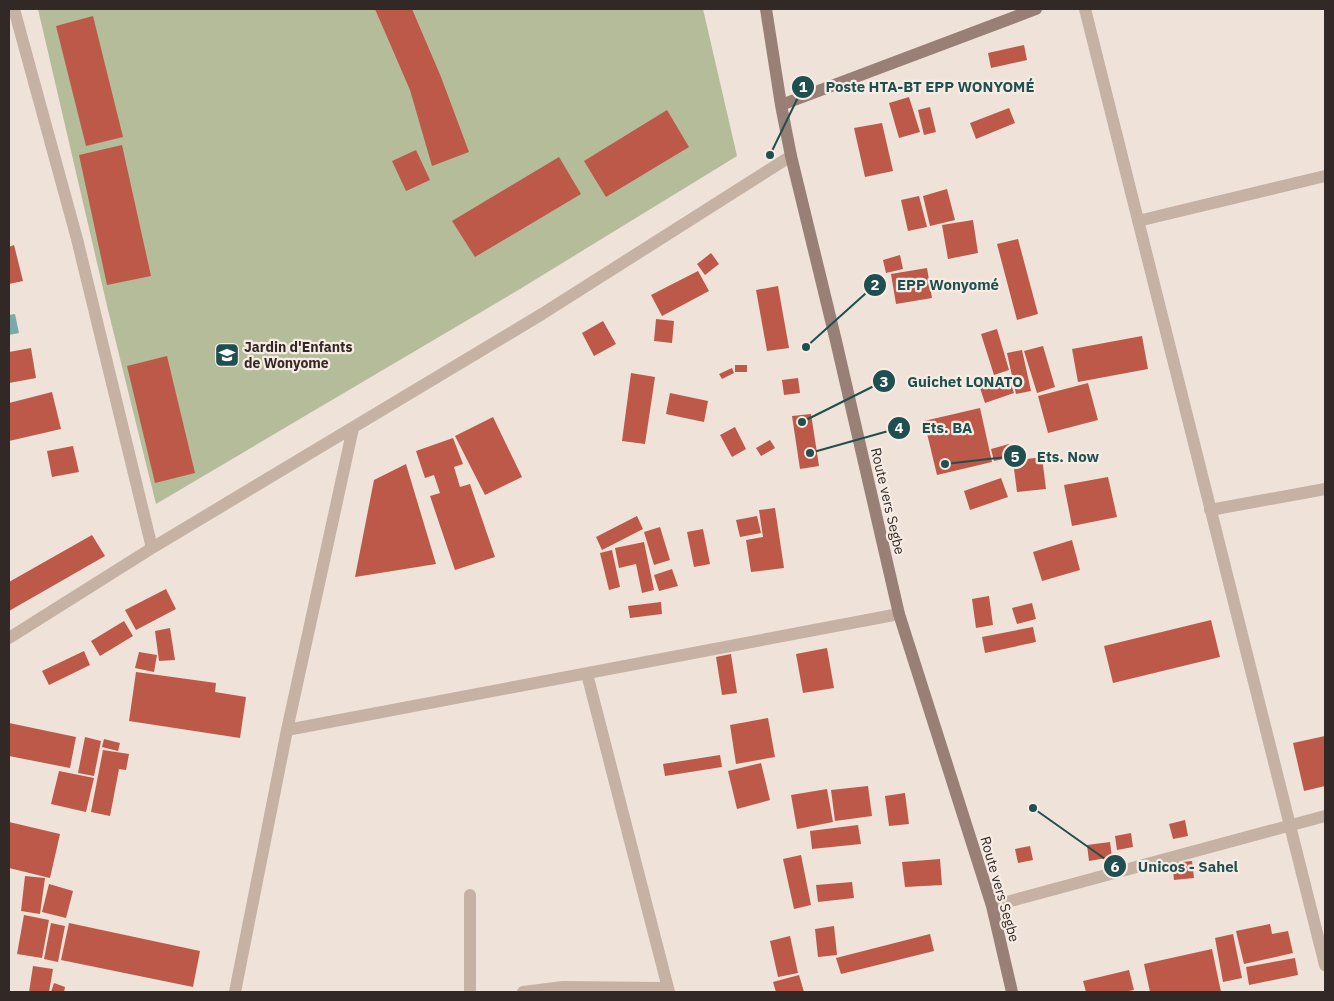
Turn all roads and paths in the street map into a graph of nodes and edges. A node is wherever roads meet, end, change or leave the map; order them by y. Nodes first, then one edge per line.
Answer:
1 (14, 9) edge
2 (766, 9) edge
3 (1036, 9) edge
4 (1085, 9) edge
5 (781, 105) junction
6 (791, 156) junction
7 (1325, 176) edge
8 (1138, 221) junction
9 (353, 428) junction
10 (1325, 489) edge
11 (1210, 510) junction
12 (152, 548) junction
13 (899, 614) junction
14 (9, 638) edge
15 (587, 674) junction
16 (287, 730) junction
17 (1325, 816) edge
18 (1291, 825) junction
19 (470, 894) dead end
20 (992, 906) junction
21 (1325, 964) edge
22 (235, 992) edge
23 (470, 992) edge
24 (523, 992) edge
25 (667, 992) edge
26 (1012, 992) edge

1 - 12 street
2 - 5 main road, Route vers Segbe
3 - 5 main road
4 - 8 street
5 - 6 main road, Route vers Segbe
6 - 9 street
6 - 13 main road, Route vers Segbe
7 - 8 street
8 - 11 street
9 - 12 street
9 - 16 street
10 - 11 street
11 - 18 street
12 - 14 street
13 - 15 street
13 - 20 main road, Route vers Segbe
15 - 16 street
15 - 25 street
16 - 22 street
17 - 18 street
18 - 20 street
18 - 21 street
19 - 23 street
20 - 26 main road, Route vers Segbe
24 - 25 street

